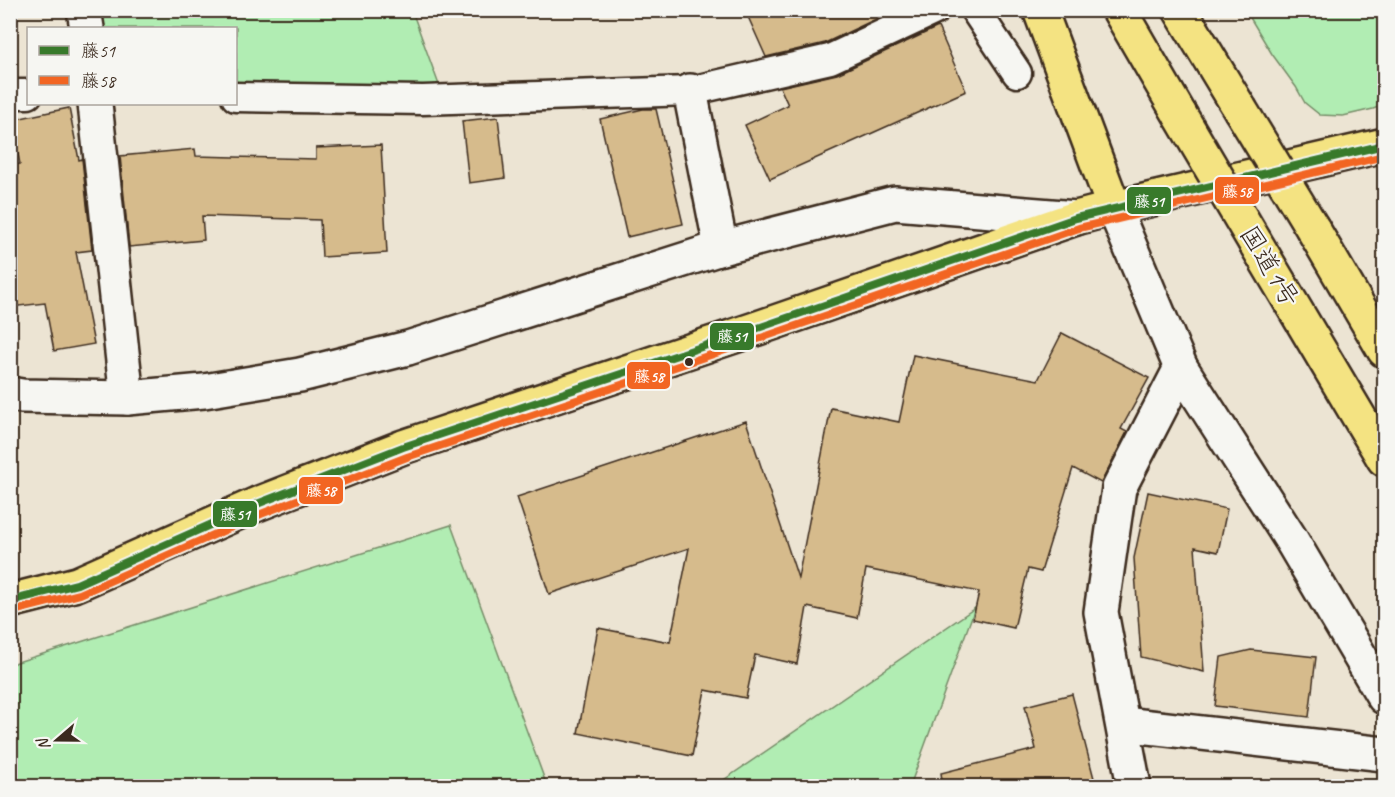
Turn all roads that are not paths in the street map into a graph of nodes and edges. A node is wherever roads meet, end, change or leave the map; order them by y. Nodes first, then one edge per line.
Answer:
1 (84, 10) edge
2 (935, 10) edge
3 (975, 10) edge
4 (1041, 10) edge
5 (1119, 10) edge
6 (1180, 10) edge
7 (87, 27) edge
8 (1017, 73) dead end
9 (690, 91) junction
10 (10, 94) edge
11 (27, 94) edge
12 (237, 97) edge
13 (95, 105) edge
14 (1384, 145) edge
15 (1114, 208) junction
16 (1076, 218) junction
17 (721, 248) junction
18 (1384, 350) edge
19 (1181, 368) junction
20 (10, 394) edge
21 (127, 398) junction
22 (1384, 459) edge
23 (10, 601) edge
24 (1384, 698) edge
25 (1123, 724) junction
26 (1384, 754) edge
27 (1134, 786) edge

1 - 7 street
2 - 9 street
3 - 8 street
4 - 15 highway
5 - 22 highway, 国道1号, bridge
6 - 18 highway, bridge
9 - 12 street
9 - 17 street
10 - 11 street
13 - 21 street
14 - 15 highway
15 - 16 highway
15 - 19 street
16 - 17 street
16 - 23 highway
17 - 21 street
19 - 24 street
19 - 25 street
20 - 21 street
25 - 26 street
25 - 27 street

